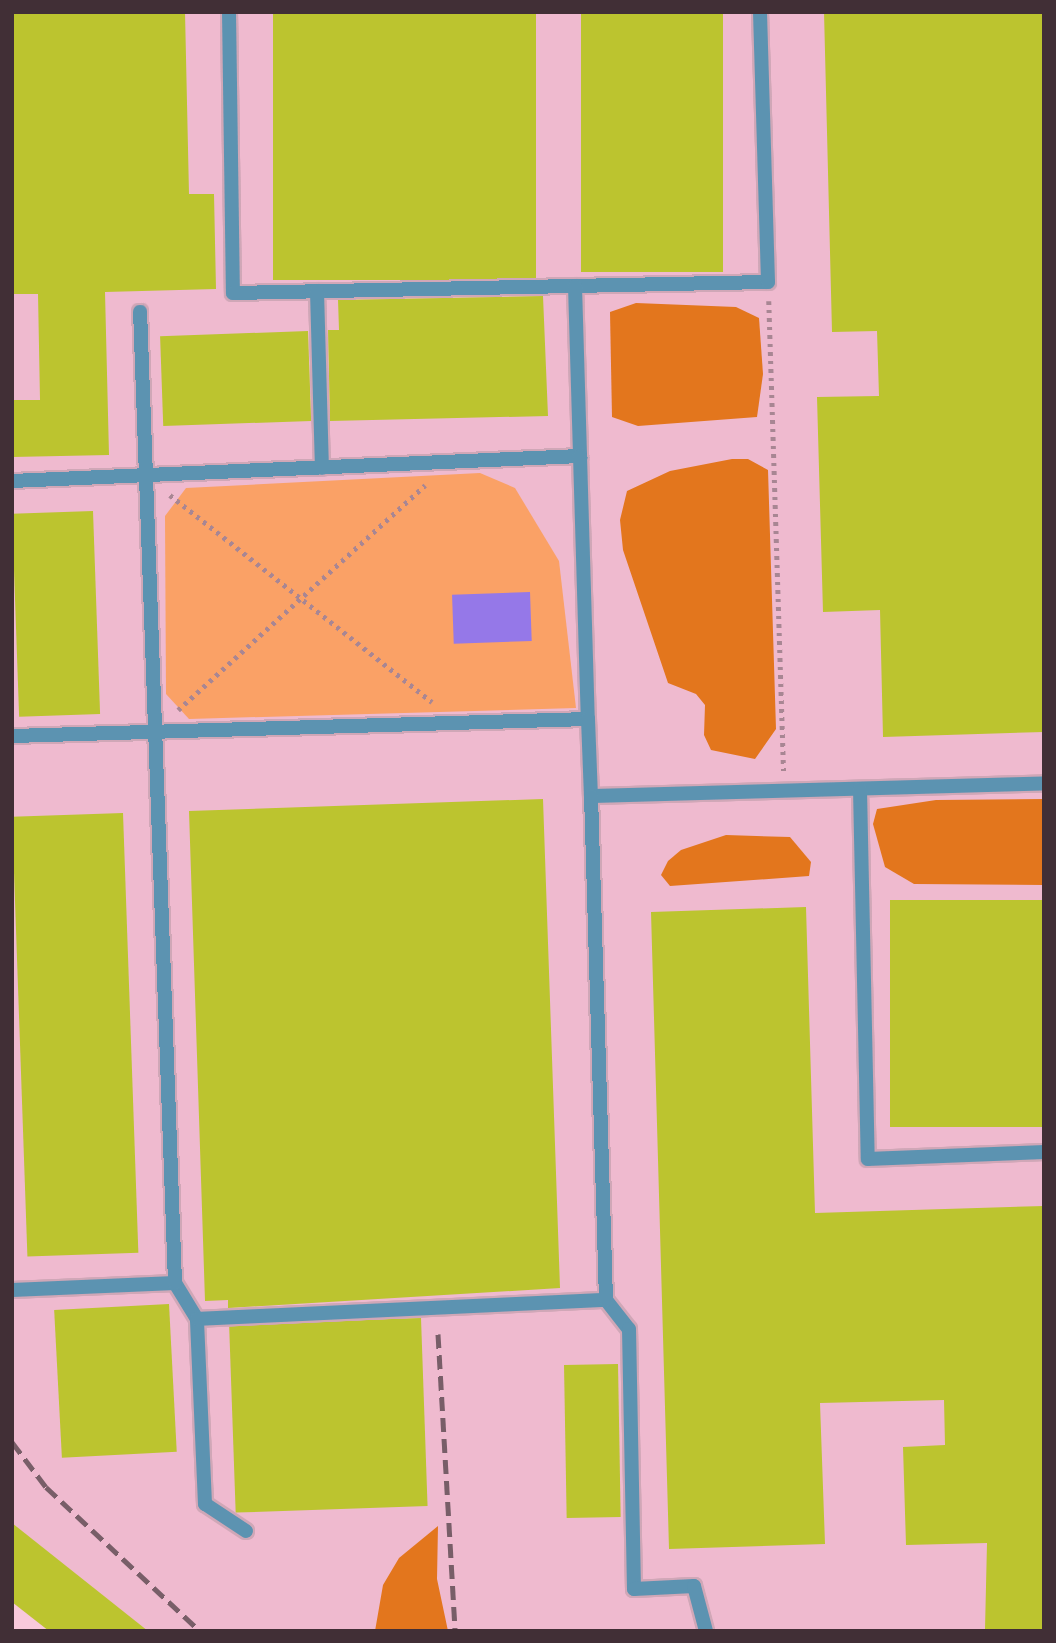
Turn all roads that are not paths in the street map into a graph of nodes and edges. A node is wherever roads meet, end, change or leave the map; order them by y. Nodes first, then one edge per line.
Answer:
1 (229, 12) edge
2 (760, 12) edge
3 (575, 286) junction
4 (317, 291) junction
5 (140, 312) dead end
6 (580, 456) junction
7 (322, 468) junction
8 (145, 476) junction
9 (12, 481) edge
10 (588, 719) junction
11 (154, 732) junction
12 (12, 736) edge
13 (1044, 783) edge
14 (860, 789) junction
15 (590, 796) junction
16 (1044, 1152) edge
17 (175, 1283) junction
18 (12, 1290) edge
19 (606, 1300) junction
20 (197, 1319) junction
21 (246, 1531) dead end
22 (706, 1631) edge

1 - 4 lane
2 - 3 lane
3 - 4 lane
3 - 6 lane
4 - 7 lane
5 - 8 lane
6 - 7 lane
6 - 10 lane
7 - 8 lane
8 - 9 lane
8 - 11 lane
10 - 11 lane
10 - 15 lane
11 - 12 lane
11 - 17 lane
13 - 14 lane
14 - 15 lane
14 - 16 lane
15 - 19 lane
17 - 18 lane
17 - 20 lane
19 - 20 lane
19 - 22 lane
20 - 21 lane

